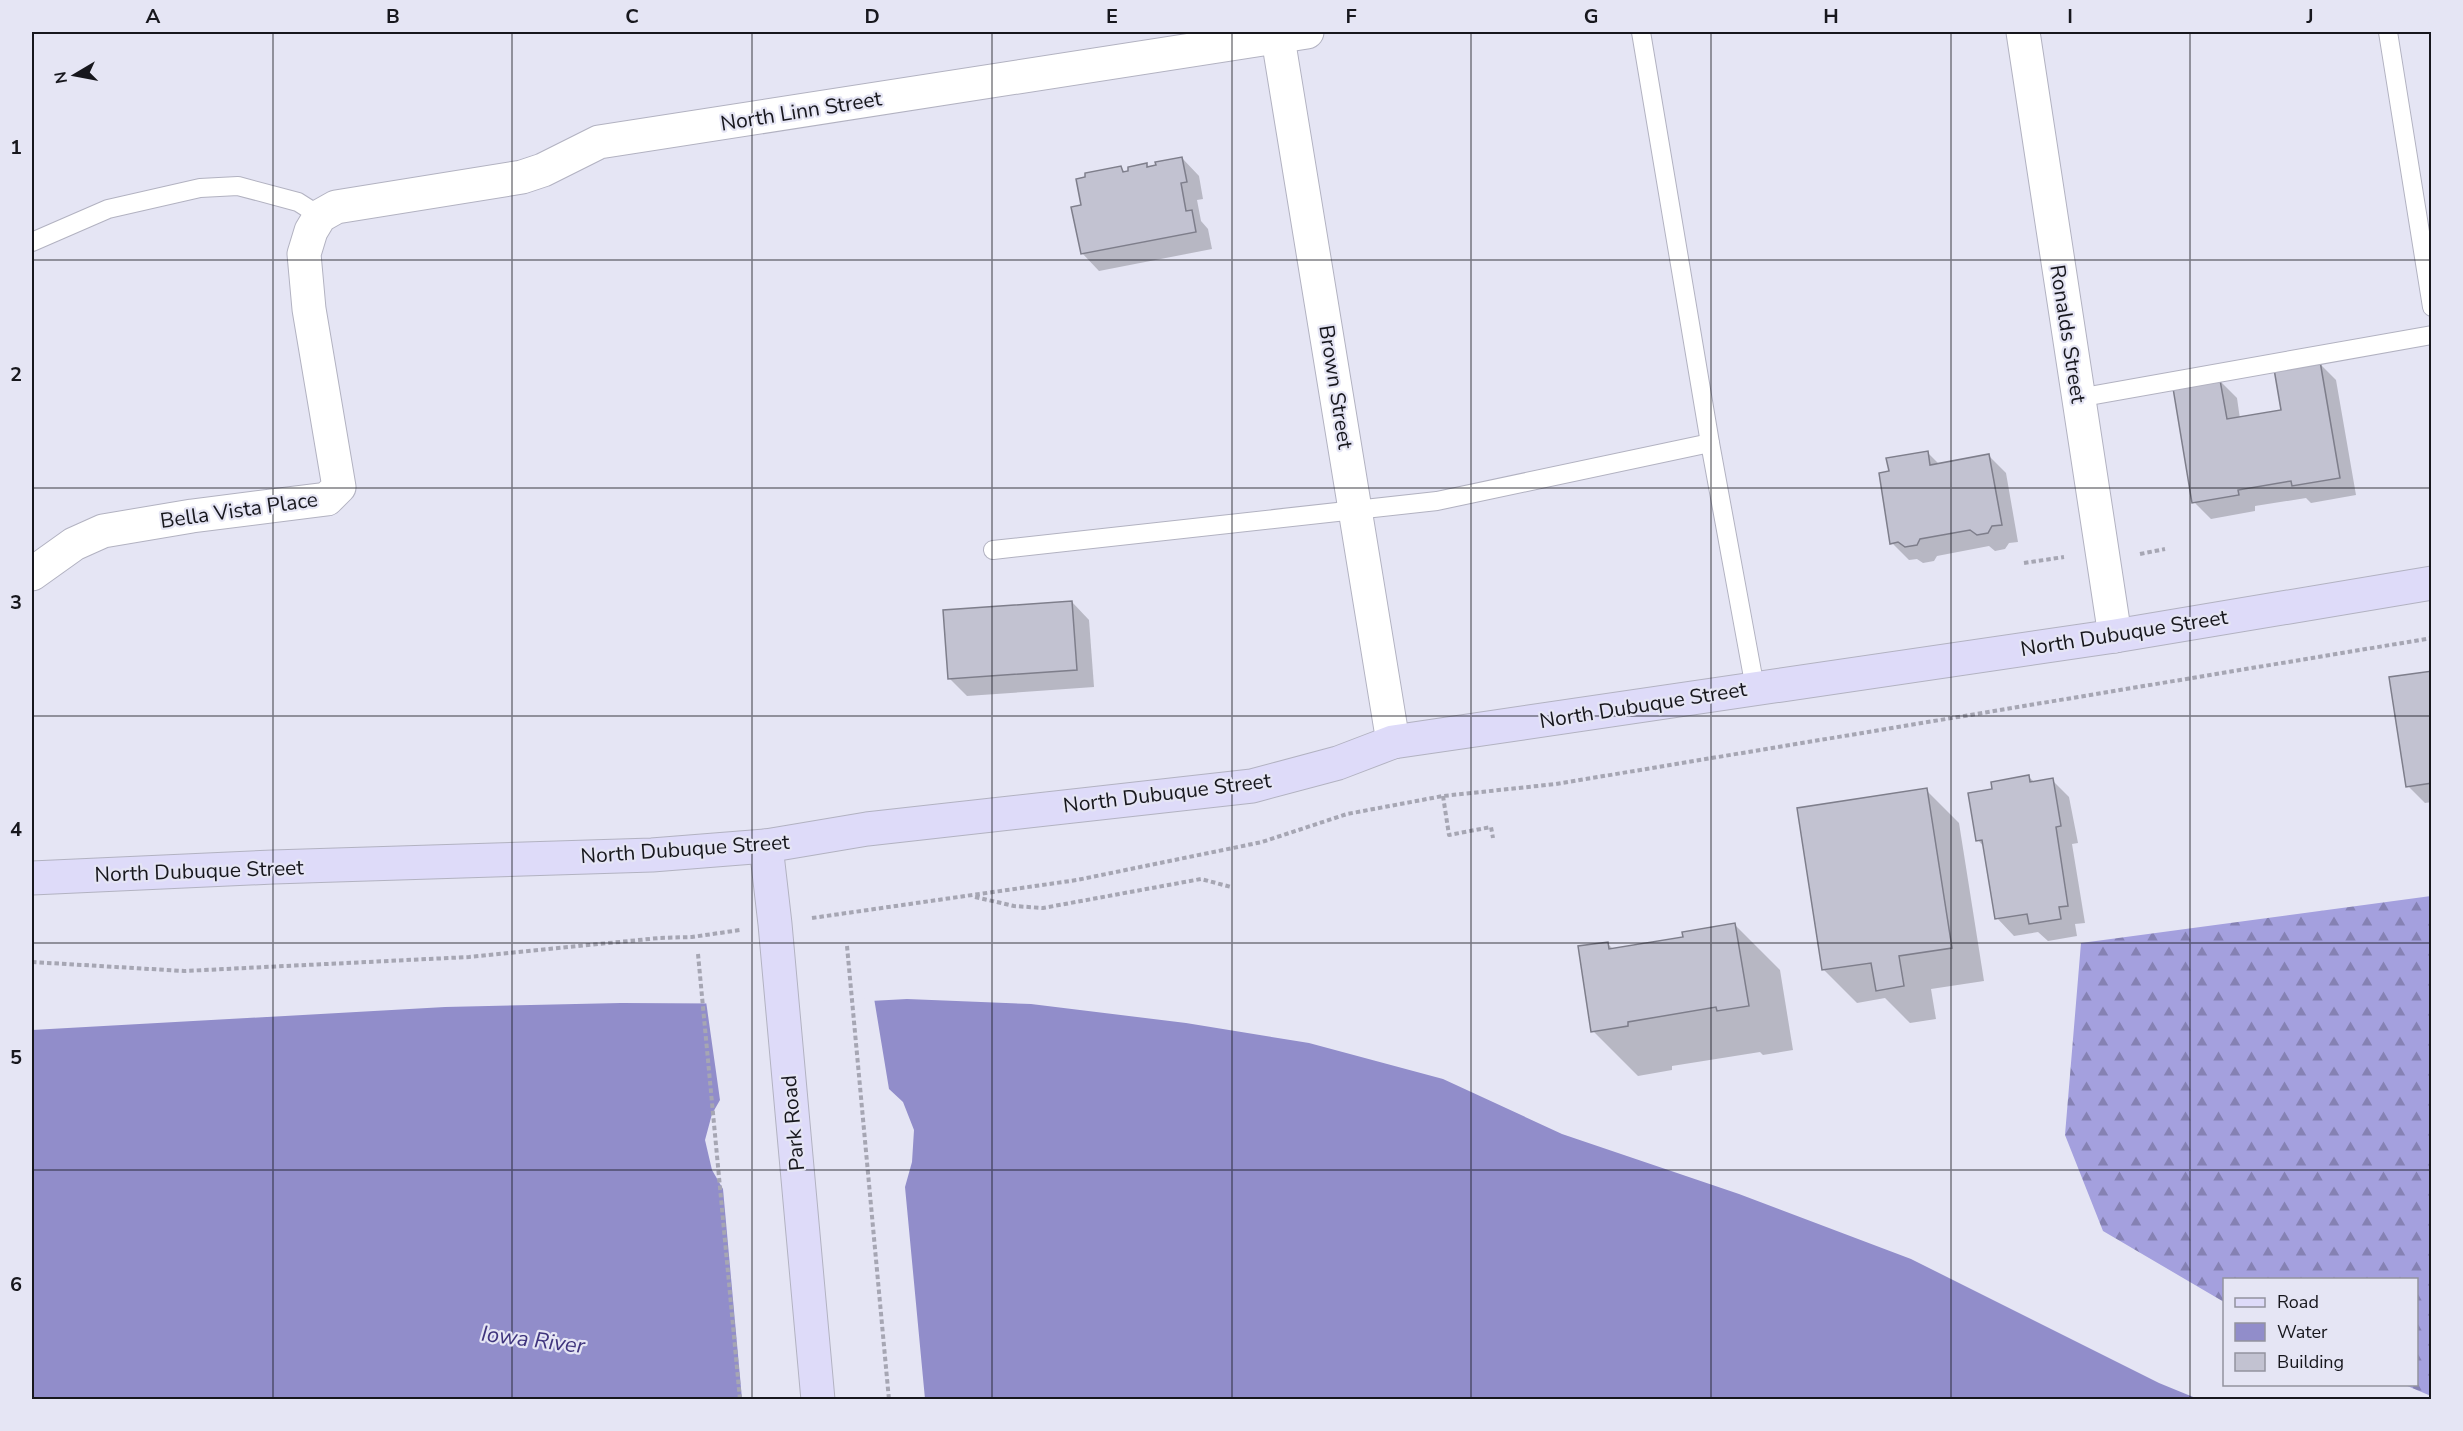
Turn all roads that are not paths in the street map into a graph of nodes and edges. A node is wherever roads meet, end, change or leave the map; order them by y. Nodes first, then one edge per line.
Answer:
1 (1641, 32) edge
2 (2023, 32) edge
3 (2388, 32) edge
4 (1287, 33) edge
5 (316, 224) junction
6 (32, 242) edge
7 (2432, 307) edge
8 (2432, 335) edge
9 (2078, 398) junction
10 (1710, 443) junction
11 (1356, 510) junction
12 (993, 550) dead end
13 (32, 574) edge
14 (2432, 583) edge
15 (2115, 636) junction
16 (1755, 688) junction
17 (1394, 742) junction
18 (766, 846) junction
19 (32, 878) edge
20 (818, 1400) edge

1 - 10 lane
2 - 9 street, Ronalds Street
3 - 7 lane
4 - 5 street, North Linn Street
4 - 11 street, Brown Street
5 - 6 lane
5 - 13 street, Bella Vista Place
8 - 9 lane
9 - 15 street, Ronalds Street
10 - 11 lane
10 - 16 lane
11 - 12 lane
11 - 17 street, Brown Street
14 - 15 main road, North Dubuque Street
15 - 16 main road, North Dubuque Street
16 - 17 main road, North Dubuque Street
17 - 18 main road, North Dubuque Street
18 - 19 main road, North Dubuque Street
18 - 20 main road, Park Road

